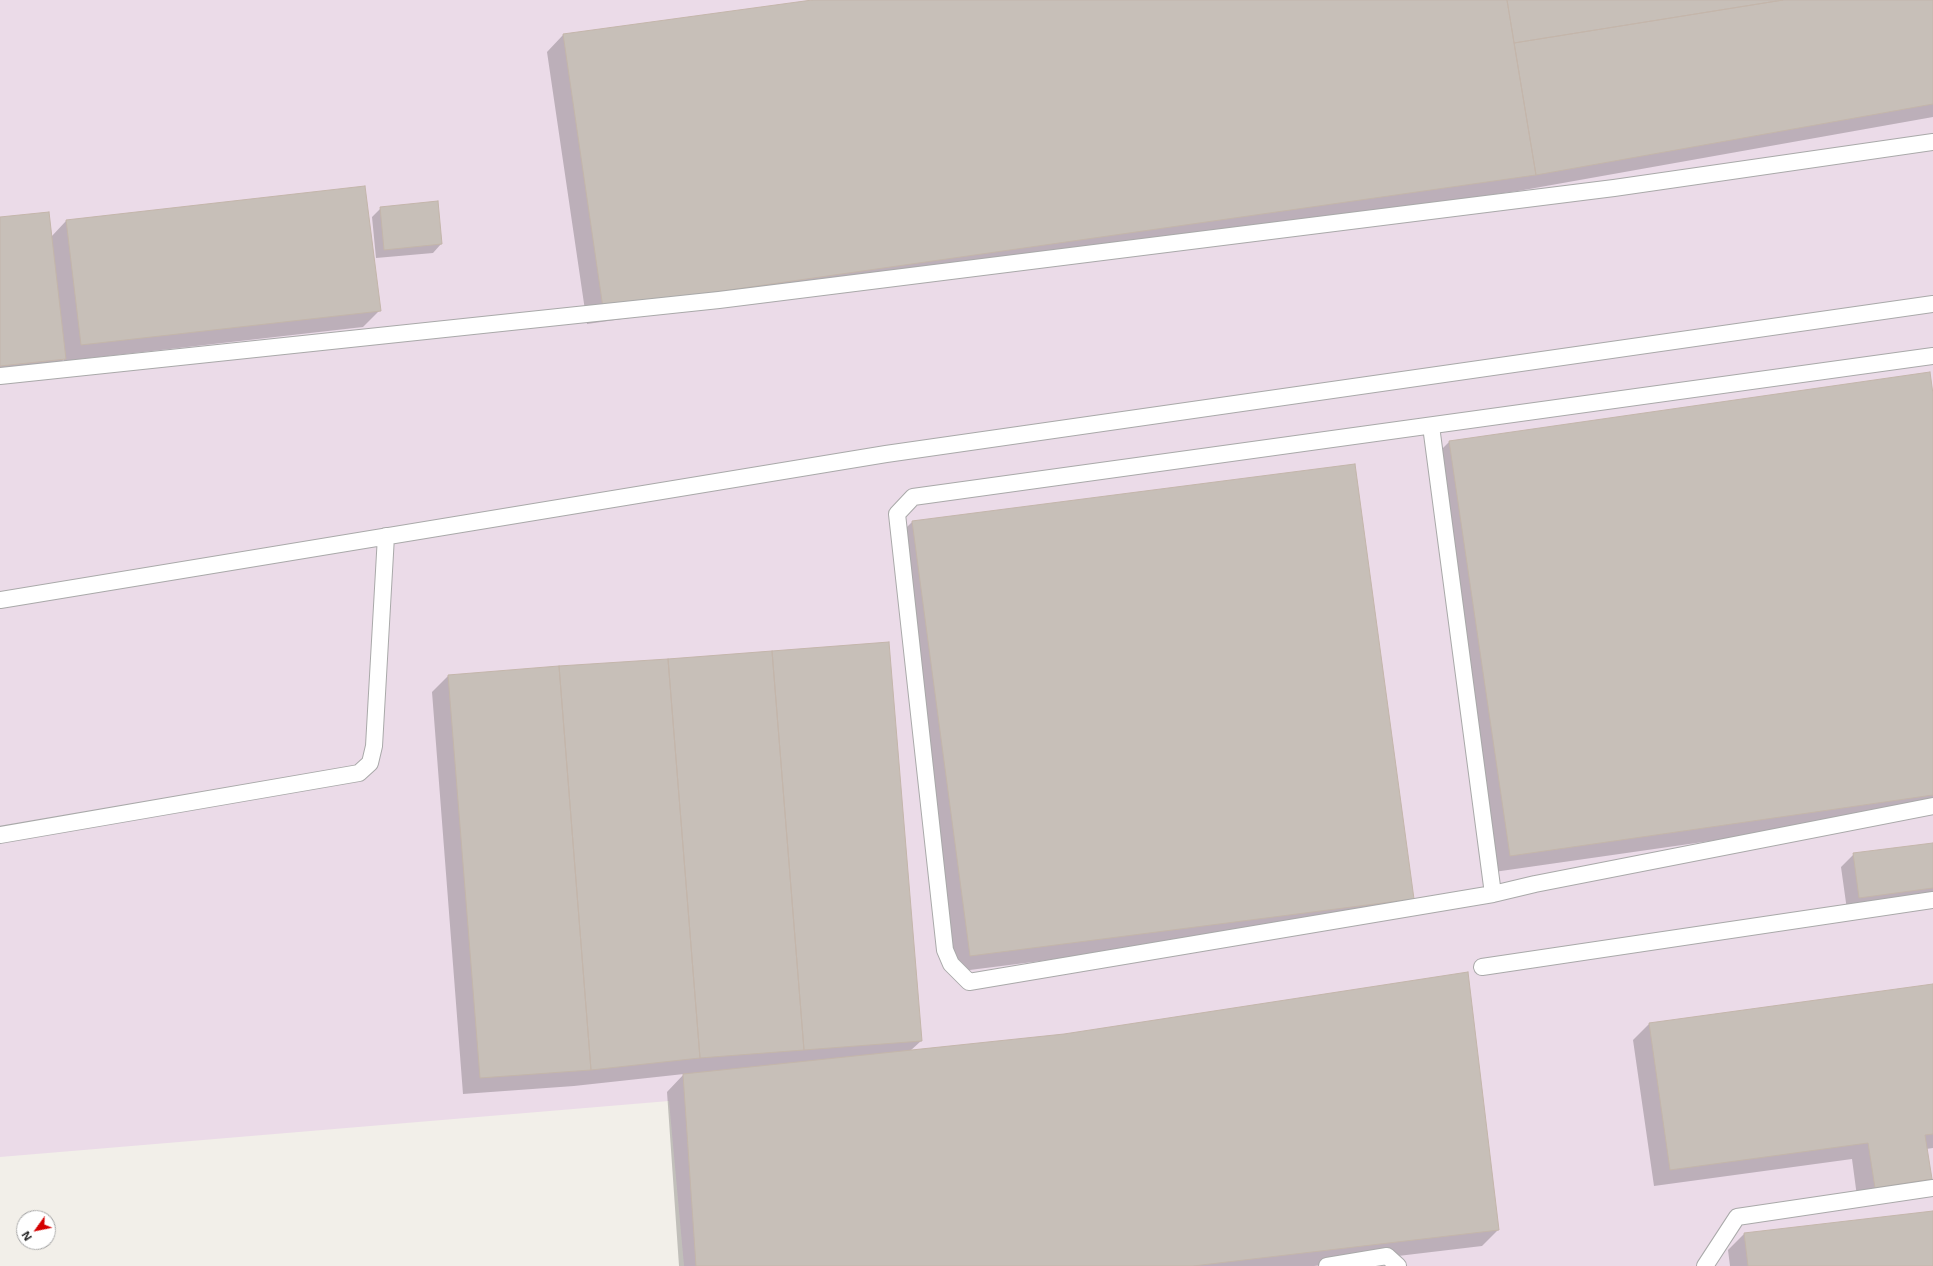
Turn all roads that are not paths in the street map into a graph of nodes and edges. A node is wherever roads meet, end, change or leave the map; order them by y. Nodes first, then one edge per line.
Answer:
1 (1933, 142) edge
2 (1933, 304) edge
3 (1933, 356) edge
4 (0, 376) edge
5 (1431, 426) junction
6 (386, 536) junction
7 (0, 600) edge
8 (1933, 806) edge
9 (0, 835) edge
10 (1493, 894) junction
11 (1933, 900) edge
12 (1482, 967) dead end
13 (1933, 1188) edge
14 (1327, 1266) edge
15 (1398, 1266) edge
16 (1705, 1266) edge

1 - 4 lane
2 - 6 lane
3 - 5 lane
5 - 10 lane
5 - 10 lane
6 - 7 lane
6 - 9 lane
8 - 10 lane
11 - 12 lane
13 - 16 lane
14 - 15 lane

